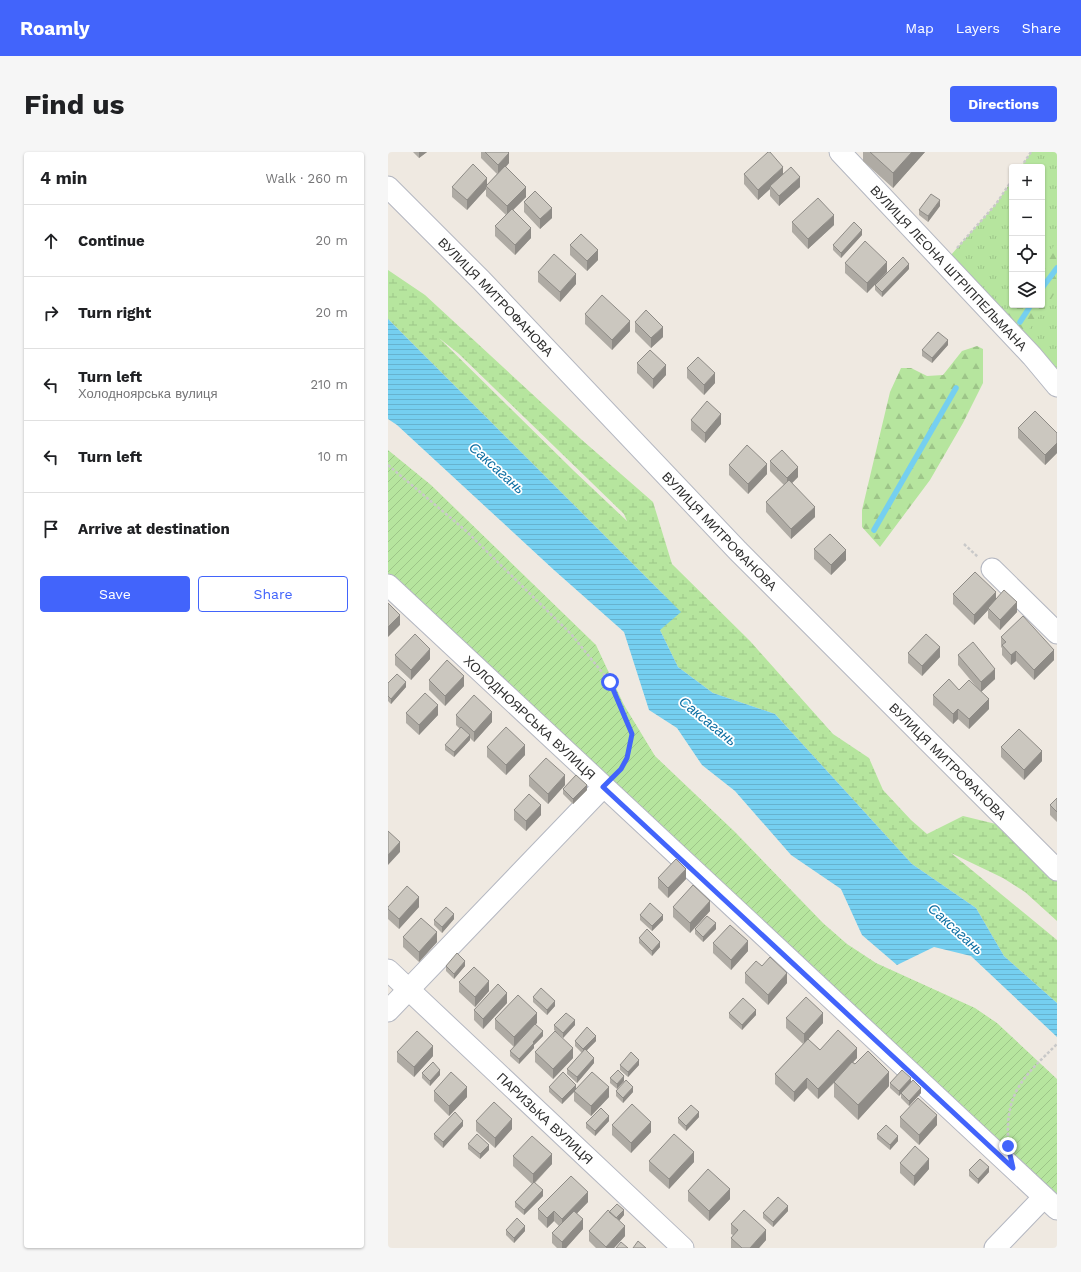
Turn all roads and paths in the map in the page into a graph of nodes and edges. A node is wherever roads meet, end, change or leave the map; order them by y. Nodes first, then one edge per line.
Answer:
1 (840, 152) edge
2 (1031, 152) edge
3 (1023, 164) edge
4 (1009, 184) edge
5 (388, 187) edge
6 (943, 264) junction
7 (1057, 386) edge
8 (388, 465) edge
9 (992, 569) dead end
10 (388, 585) edge
11 (1057, 633) edge
12 (603, 787) junction
13 (1057, 870) edge
14 (388, 970) edge
15 (408, 989) junction
16 (388, 1011) edge
17 (1057, 1044) edge
18 (1008, 1139) dead end
19 (1051, 1203) edge
20 (683, 1248) edge
21 (995, 1248) edge

1 - 6 street, ВУЛИЦЯ ЛЕОНА ШТРІППЕЛЬМАНА
2 - 3 path
4 - 6 path
5 - 13 street, ВУЛИЦЯ МИТРОФАНОВА
6 - 7 street, ВУЛИЦЯ ЛЕОНА ШТРІППЕЛЬМАНА
8 - 12 path
9 - 11 street
10 - 12 street, ХОЛОДНОЯРСЬКА ВУЛИЦЯ
12 - 15 street
12 - 19 street, ХОЛОДНОЯРСЬКА ВУЛИЦЯ
14 - 15 street, ПАРИЗЬКА ВУЛИЦЯ
15 - 16 street
15 - 20 street, ПАРИЗЬКА ВУЛИЦЯ
17 - 18 path
19 - 21 street

